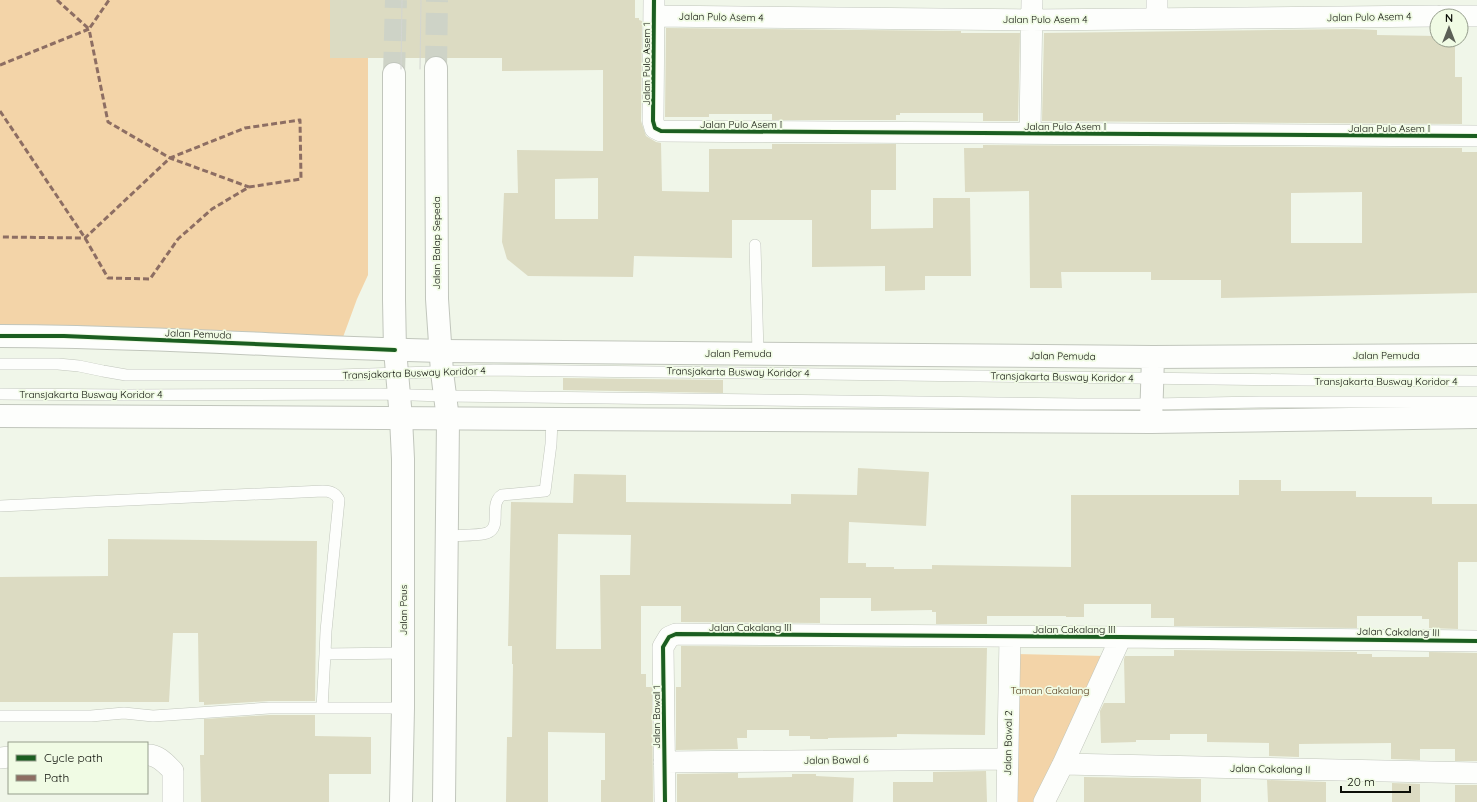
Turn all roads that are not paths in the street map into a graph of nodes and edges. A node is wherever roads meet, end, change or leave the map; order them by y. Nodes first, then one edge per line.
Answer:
1 (654, 8) edge
2 (1157, 9) edge
3 (1032, 10) edge
4 (1429, 16) edge
5 (436, 68) tunnel mouth
6 (394, 74) tunnel mouth
7 (655, 128) joint
8 (1030, 133) junction
9 (1477, 136) edge
10 (755, 245) dead end
11 (0, 336) edge
12 (395, 350) junction
13 (758, 353) junction
14 (1477, 355) edge
15 (1153, 356) junction
16 (441, 361) junction
17 (0, 364) edge
18 (1152, 378) junction
19 (1477, 381) edge
20 (398, 384) junction
21 (0, 394) edge
22 (444, 396) junction
23 (1477, 402) edge
24 (1152, 413) junction
25 (0, 416) edge
26 (1477, 417) edge
27 (401, 418) junction
28 (448, 418) junction
29 (552, 418) junction
30 (0, 506) edge
31 (447, 536) junction
32 (672, 635) joint
33 (1010, 637) junction
34 (1121, 637) junction
35 (1477, 641) edge
36 (402, 653) junction
37 (325, 654) junction
38 (322, 708) junction
39 (403, 708) junction
40 (0, 716) edge
41 (148, 755) edge
42 (1007, 759) junction
43 (664, 762) junction
44 (1063, 764) junction
45 (1477, 773) edge
46 (173, 802) edge
47 (401, 802) edge
48 (444, 802) edge
49 (665, 802) edge
50 (1007, 802) edge
51 (1044, 802) edge

1 - 3 street, Jalan Pulo Asem 4
1 - 7 street, Jalan Pulo Asem 1
2 - 3 street, Jalan Pulo Asem 4
2 - 4 street, Jalan Pulo Asem 4
3 - 8 street
5 - 16 main road, Jalan Balap Sepeda
6 - 12 main road
7 - 8 street, Jalan Pulo Asem I
8 - 9 street, Jalan Pulo Asem I
10 - 13 lane
11 - 12 main road, Jalan Pemuda
12 - 16 main road, Jalan Pemuda
12 - 20 main road
13 - 15 main road, Jalan Pemuda
13 - 16 main road, Jalan Pemuda
14 - 15 main road, Jalan Pemuda
15 - 18 main road
16 - 18 lane, Transjakarta Busway Koridor 4
16 - 20 lane, Transjakarta Busway Koridor 4
16 - 22 main road, Jalan Balap Sepeda
17 - 20 lane, Transjakarta Busway Koridor 4
18 - 19 lane, Transjakarta Busway Koridor 4
18 - 24 main road
20 - 21 lane, Transjakarta Busway Koridor 4
20 - 22 lane, Transjakarta Busway Koridor 4
20 - 27 main road
22 - 24 lane, Transjakarta Busway Koridor 4
22 - 28 main road, Jalan Balap Sepeda
23 - 24 lane, Transjakarta Busway Koridor 4
24 - 26 main road
24 - 29 main road
25 - 27 main road
27 - 28 main road
27 - 36 main road, Jalan Paus
28 - 29 main road
28 - 31 main road
29 - 31 lane
30 - 37 lane
31 - 48 main road
32 - 33 street, Jalan Cakalang III
32 - 43 street, Jalan Bawal 1
33 - 34 street, Jalan Cakalang III
33 - 42 street, Jalan Bawal 2
34 - 35 street, Jalan Cakalang III
34 - 44 street
36 - 37 lane
36 - 39 main road, Jalan Paus
37 - 38 lane
38 - 39 lane
38 - 40 lane
39 - 47 main road, Jalan Paus
41 - 46 street
42 - 43 street, Jalan Bawal 6
42 - 50 street, Jalan Bawal 2
43 - 49 street, Jalan Bawal 1
44 - 45 street, Jalan Cakalang II
44 - 51 street

